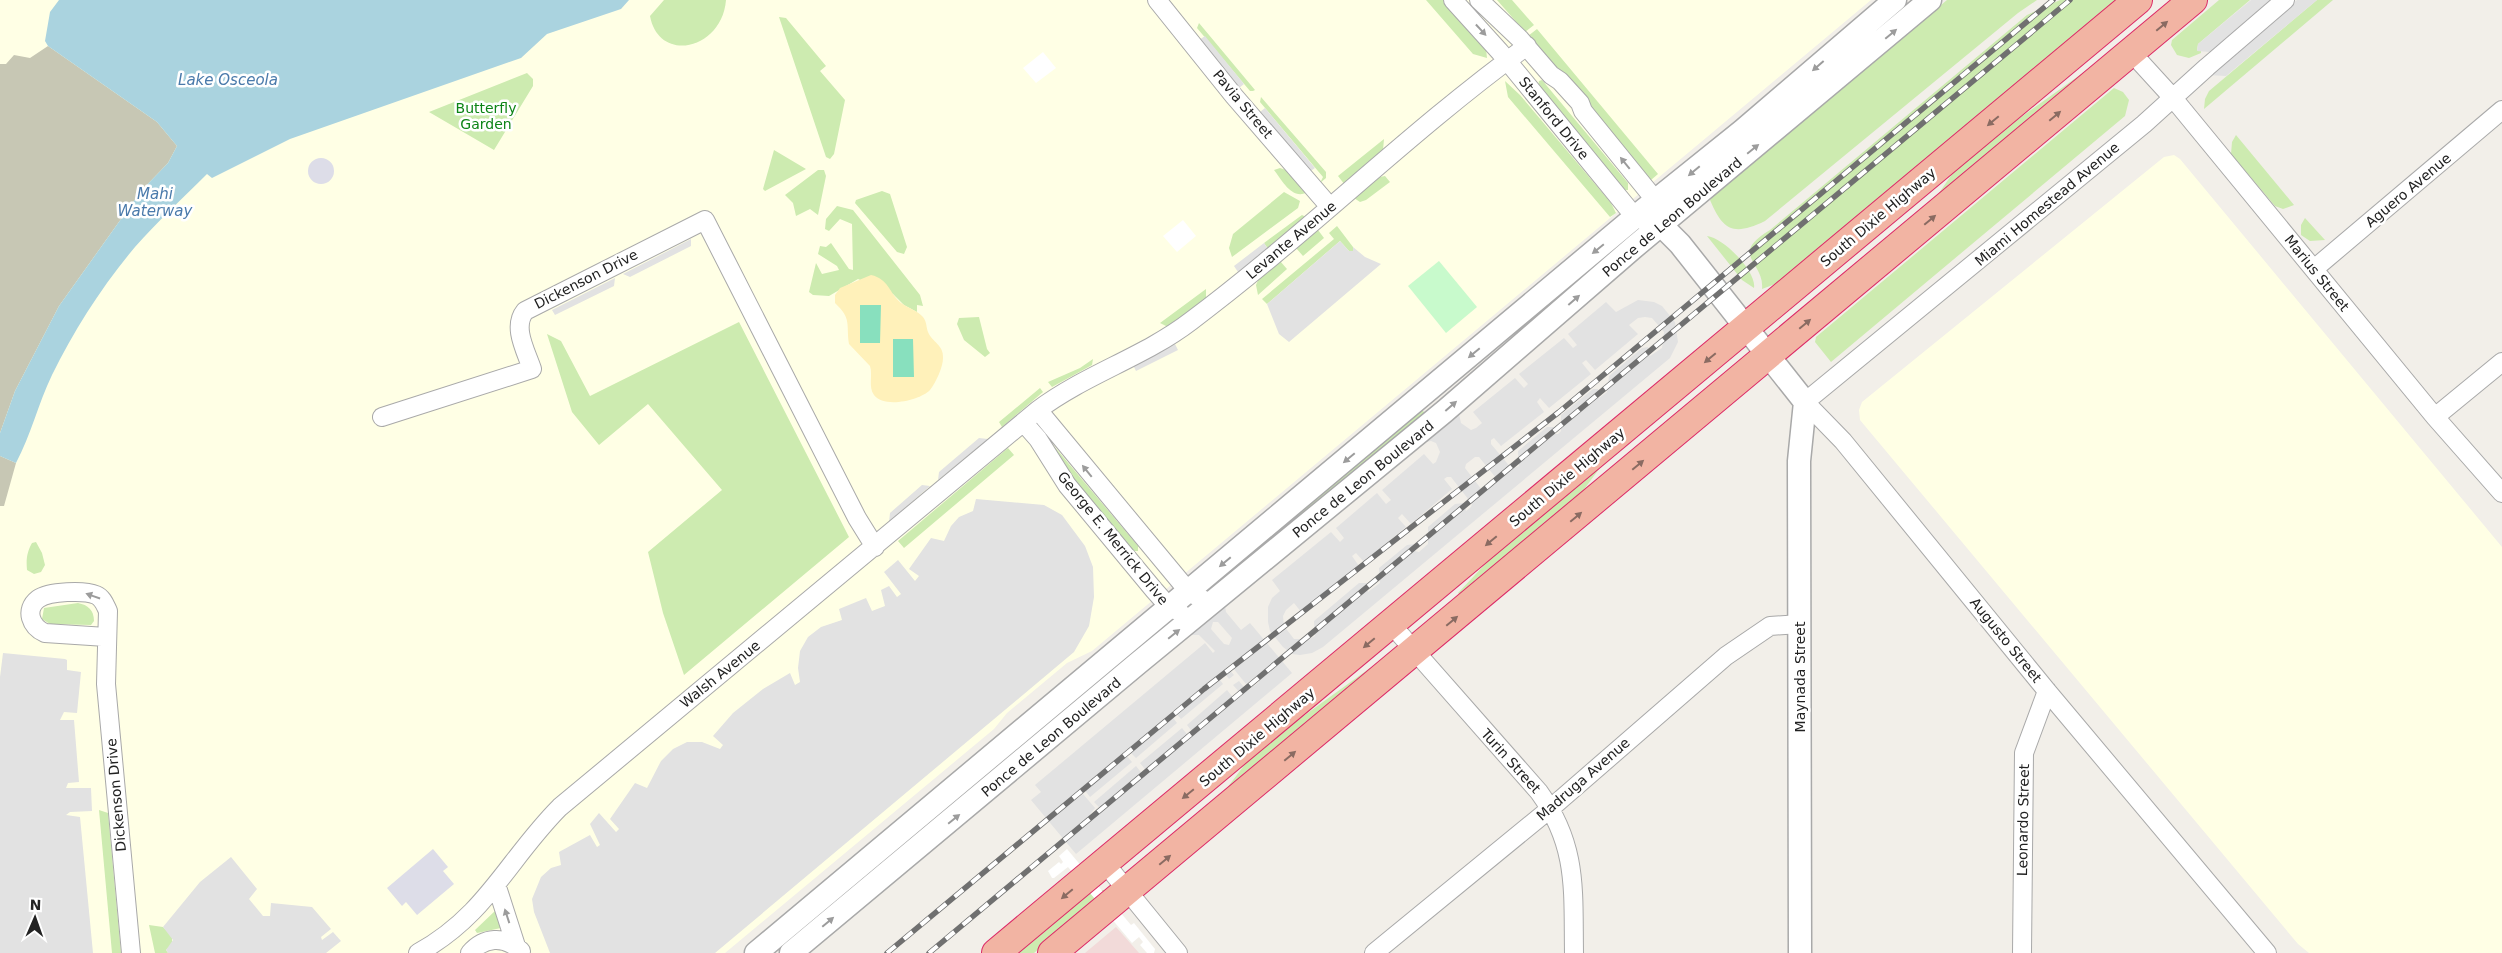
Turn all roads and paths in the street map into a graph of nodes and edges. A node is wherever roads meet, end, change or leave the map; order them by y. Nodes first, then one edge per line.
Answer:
1 (1157, 0) edge
2 (1453, 0) edge
3 (1479, 0) edge
4 (1895, 0) edge
5 (1930, 0) edge
6 (2138, 0) edge
7 (2146, 0) edge
8 (2194, 0) edge
9 (2285, 0) edge
10 (1848, 40) junction
11 (1527, 46) junction
12 (2131, 52) junction
13 (1863, 57) junction
14 (2068, 58) junction
15 (1507, 61) junction
16 (2173, 98) junction
17 (2502, 110) edge
18 (1656, 201) junction
19 (1330, 207) junction
20 (1636, 217) junction
21 (1662, 225) junction
22 (2314, 269) junction
23 (1747, 326) junction
24 (1768, 356) junction
25 (2502, 362) edge
26 (1805, 402) junction
27 (1038, 410) junction
28 (382, 417) dead end
29 (2435, 417) junction
30 (1024, 423) junction
31 (2502, 493) edge
32 (875, 547) junction
33 (1151, 547) junction
34 (1132, 564) junction
35 (1189, 592) junction
36 (1170, 608) junction
37 (1202, 611) junction
38 (1391, 624) junction
39 (1800, 624) junction
40 (106, 637) dead end
41 (1414, 652) junction
42 (2047, 691) junction
43 (1551, 808) junction
44 (1104, 862) junction
45 (497, 887) junction
46 (1127, 891) junction
47 (519, 950) edge
48 (131, 953) edge
49 (418, 953) edge
50 (470, 953) edge
51 (756, 953) edge
52 (791, 953) edge
53 (996, 953) edge
54 (1052, 953) edge
55 (1178, 953) edge
56 (1374, 953) edge
57 (1574, 953) edge
58 (1800, 953) edge
59 (2022, 953) edge
60 (2267, 953) edge

1 - 19 street, Pavia Street
2 -> 15 street, Stanford Drive
3 - 11 street, Stanford Drive
4 - 10 street, Ponce de Leon Boulevard
13 -> 5 street, Ponce de Leon Boulevard
6 - 14 highway, South Dixie Highway
7 - 12 highway
12 -> 8 highway
9 - 16 street, Miami Homestead Avenue
10 - 13 street
10 -> 18 street, Ponce de Leon Boulevard
11 - 15 street, Levante Avenue
18 -> 11 street, Stanford Drive
12 - 14 highway
12 - 16 street, Marius Street
24 -> 12 highway
21 -> 13 street, Ponce de Leon Boulevard
14 -> 23 highway, South Dixie Highway
15 - 19 street, Levante Avenue
15 - 20 street, Stanford Drive
16 - 22 street, Marius Street
16 - 26 street, Miami Homestead Avenue
17 - 22 street, Aguero Avenue
18 - 20 street, Ponce de Leon Boulevard
18 - 21 street, Stanford Drive
19 - 27 street, Levante Avenue
20 - 21 street, Stanford Drive
20 -> 35 street, Ponce de Leon Boulevard
21 - 23 street, Stanford Drive
37 -> 21 street, Ponce de Leon Boulevard
22 - 29 street, Marius Street
23 - 24 street, Augusto Street
23 -> 38 highway, South Dixie Highway
24 - 26 street, Augusto Street
41 -> 24 highway
25 - 29 street
26 - 39 street, Maynada Street
26 - 42 street, Augusto Street
27 - 30 street, Walsh Avenue
33 -> 27 street, George E. Merrick Drive
28 - 32 street, Dickenson Drive
29 - 31 street, Marius Street
30 - 32 street, Walsh Avenue
30 - 34 street, George E. Merrick Drive
32 - 45 street, Walsh Avenue
33 - 34 street
33 - 35 street, George E. Merrick Drive
34 - 36 street, George E. Merrick Drive
35 - 36 street, Ponce de Leon Boulevard
35 - 37 street, George E. Merrick Drive
36 - 37 street, George E. Merrick Drive
36 - 51 street, Ponce de Leon Boulevard
52 -> 37 street, Ponce de Leon Boulevard
38 - 41 street, Turin Street
38 -> 44 highway, South Dixie Highway
39 - 43 street, Madruga Avenue
39 - 58 street, Maynada Street
40 - 48 street, Dickenson Drive
41 - 43 street, Turin Street
46 -> 41 highway
42 - 59 street, Leonardo Street
42 - 60 street, Augusto Street
43 - 56 street, Madruga Avenue
43 - 57 street, Turin Street
44 - 46 street
44 -> 53 highway, South Dixie Highway
47 -> 45 street
45 - 49 street, Walsh Avenue
46 - 54 highway
46 - 55 street
47 - 50 street

